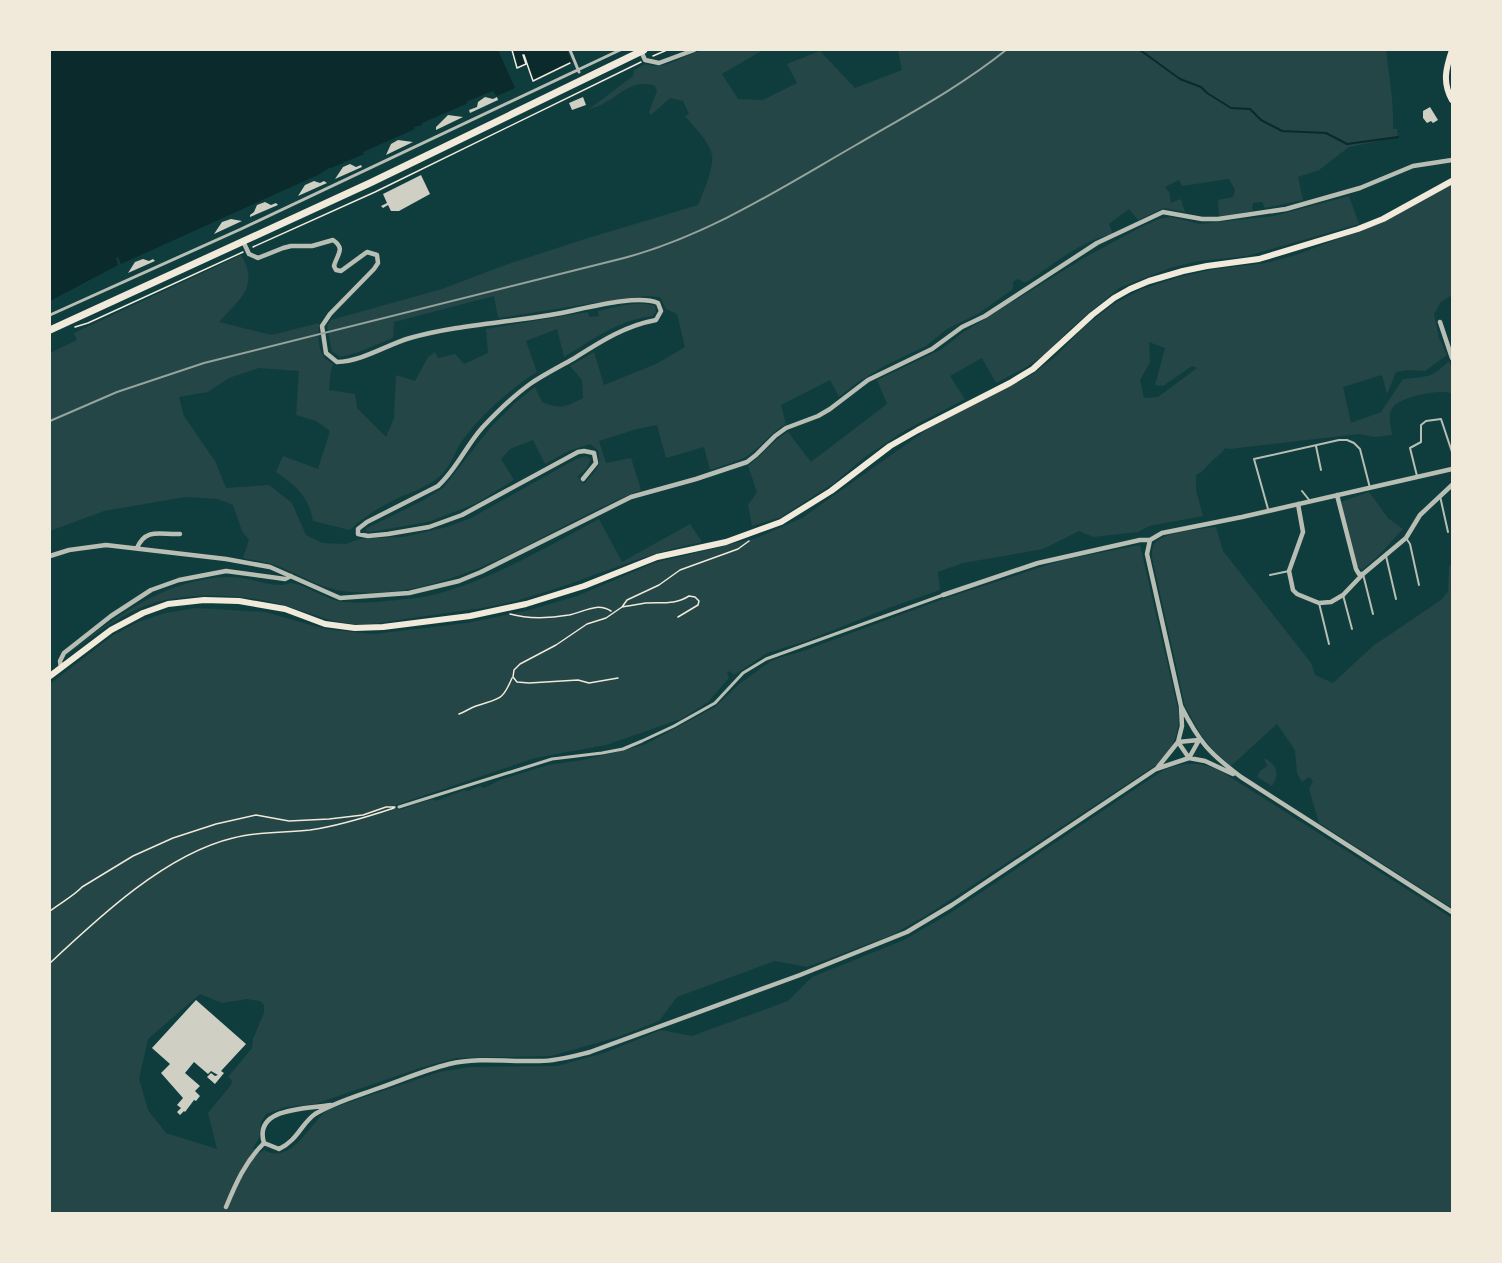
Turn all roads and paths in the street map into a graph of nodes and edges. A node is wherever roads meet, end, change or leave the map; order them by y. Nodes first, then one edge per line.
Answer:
1 (512, 50) edge
2 (570, 50) edge
3 (620, 50) edge
4 (642, 50) edge
5 (667, 50) edge
6 (694, 50) edge
7 (1452, 50) edge
8 (570, 56) dead end
9 (645, 60) junction
10 (579, 71) junction
11 (1452, 100) edge
12 (1452, 160) edge
13 (1452, 181) edge
14 (243, 241) junction
15 (247, 250) junction
16 (50, 315) edge
17 (1440, 322) dead end
18 (75, 327) dead end
19 (50, 330) edge
20 (1452, 358) edge
21 (1316, 446) junction
22 (1452, 452) edge
23 (1452, 469) edge
24 (1321, 470) dead end
25 (1417, 477) junction
26 (583, 478) dead end
27 (1452, 485) edge
28 (1370, 488) junction
29 (1302, 491) dead end
30 (1337, 495) junction
31 (1440, 496) junction
32 (1310, 501) junction
33 (1298, 504) junction
34 (1268, 511) junction
35 (753, 532) junction
36 (1448, 532) dead end
37 (180, 534) dead end
38 (1406, 538) junction
39 (1150, 540) junction
40 (136, 548) junction
41 (50, 556) edge
42 (1386, 556) junction
43 (1289, 571) junction
44 (1363, 574) junction
45 (1270, 575) dead end
46 (291, 576) junction
47 (1419, 585) dead end
48 (943, 595) joint
49 (1343, 595) junction
50 (1396, 599) dead end
51 (1319, 603) junction
52 (622, 607) junction
53 (498, 610) junction
54 (612, 612) junction
55 (1373, 614) dead end
56 (678, 616) dead end
57 (1352, 629) dead end
58 (1329, 644) dead end
59 (61, 668) junction
60 (50, 676) edge
61 (513, 677) junction
62 (618, 678) dead end
63 (1181, 706) junction
64 (459, 714) dead end
65 (1199, 740) junction
66 (1178, 742) junction
67 (1189, 758) junction
68 (1156, 769) junction
69 (1241, 777) junction
70 (399, 807) junction
71 (50, 911) edge
72 (1452, 912) edge
73 (50, 963) edge
74 (331, 1105) junction
75 (264, 1143) junction
76 (226, 1207) dead end

1 - 8 path
2 - 10 street
3 - 10 street
4 - 9 street
4 - 14 main road
5 - 9 path
6 - 9 street
7 - 11 main road
9 - 15 path
10 - 16 street
12 - 46 street
13 - 35 main road
14 - 15 street
14 - 19 main road
15 - 18 path
15 - 26 street
17 - 20 street
21 - 24 lane
21 - 28 lane
21 - 34 lane
22 - 25 lane
23 - 25 street
25 - 28 street
27 - 31 street
28 - 30 street
29 - 32 lane
30 - 32 street
30 - 44 street
31 - 36 lane
31 - 38 street
32 - 33 street
33 - 34 street
33 - 43 street
34 - 39 street
35 - 52 path
35 - 53 main road
37 - 40 street
38 - 42 street
38 - 47 lane
39 - 48 street
39 - 63 street
40 - 41 street
40 - 46 street
42 - 44 street
42 - 50 lane
43 - 45 lane
43 - 51 street
44 - 49 street
44 - 55 lane
46 - 59 street
48 - 70 street
49 - 51 street
49 - 57 lane
51 - 58 lane
52 - 54 path
52 - 56 path
53 - 54 path
53 - 59 main road
54 - 61 path
59 - 60 main road
61 - 62 path
61 - 64 path
63 - 65 street
63 - 66 street
65 - 66 street
65 - 67 street
65 - 69 street
66 - 67 street
66 - 68 street
67 - 68 street
67 - 69 street
68 - 74 street
69 - 72 street
70 - 71 path
70 - 73 path
74 - 75 street
74 - 75 street
75 - 76 street

